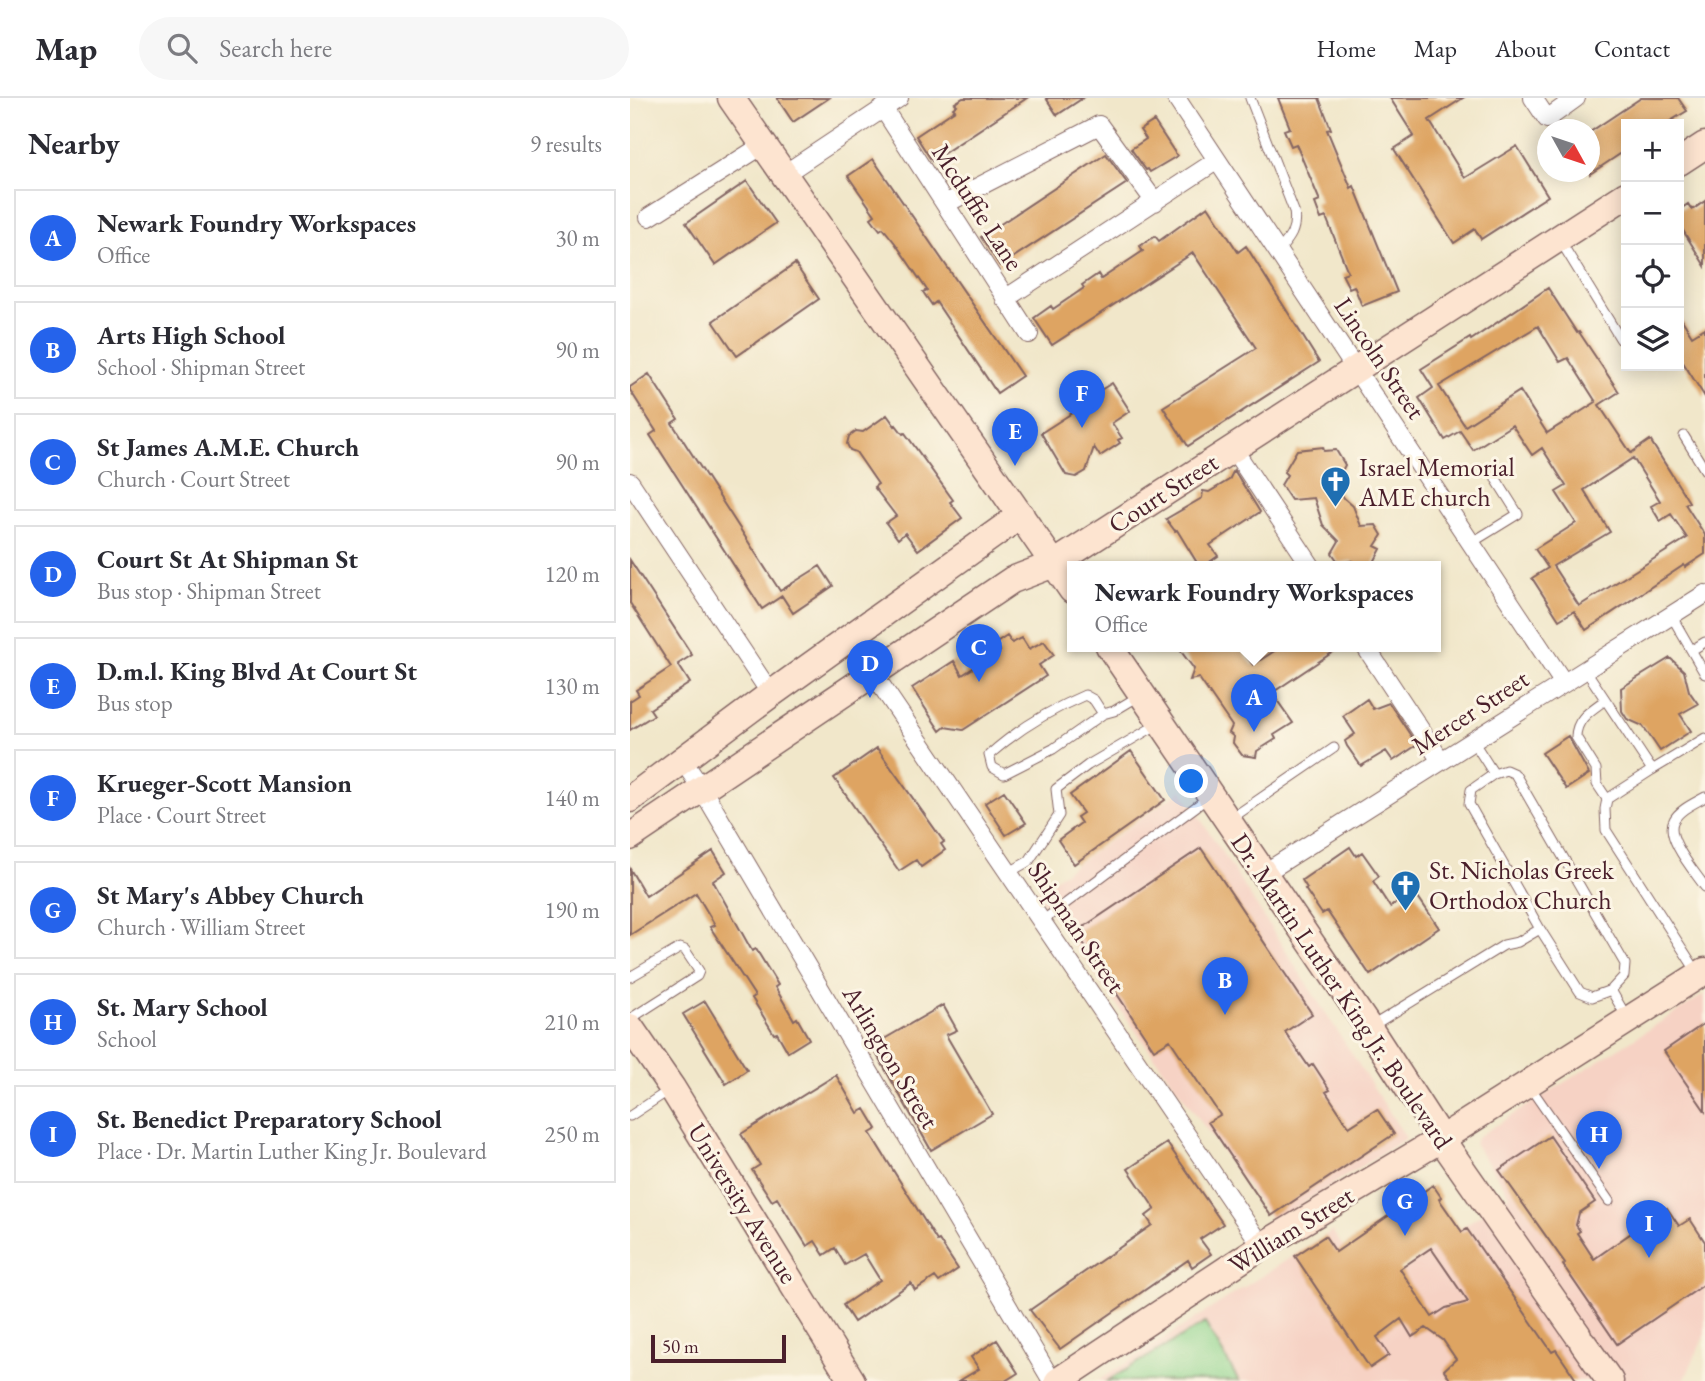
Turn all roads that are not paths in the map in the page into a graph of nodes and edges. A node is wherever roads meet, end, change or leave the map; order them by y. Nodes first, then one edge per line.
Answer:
1 (731, 98) edge
2 (899, 98) edge
3 (1176, 98) edge
4 (1250, 98) edge
5 (1533, 98) edge
6 (1576, 98) edge
7 (883, 108) junction
8 (763, 145) junction
9 (1705, 145) edge
10 (1684, 159) edge
11 (1216, 161) junction
12 (783, 174) junction
13 (1621, 198) edge
14 (1155, 202) junction
15 (945, 204) junction
16 (649, 217) dead end
17 (1559, 237) junction
18 (1278, 252) junction
19 (1005, 299) junction
20 (1028, 334) dead end
21 (1621, 340) dead end
22 (1356, 368) junction
23 (1684, 436) dead end
24 (1232, 447) junction
25 (1705, 470) edge
26 (1496, 479) dead end
27 (630, 482) edge
28 (1021, 516) junction
29 (1471, 543) junction
30 (1308, 561) edge
31 (1054, 564) junction
32 (1067, 583) edge
33 (1705, 594) edge
34 (1671, 615) junction
35 (849, 638) junction
36 (1705, 642) edge
37 (1692, 650) junction
38 (1113, 652) edge
39 (1369, 652) edge
40 (1585, 669) junction
41 (872, 673) junction
42 (1705, 674) edge
43 (1563, 682) junction
44 (771, 694) junction
45 (1142, 695) junction
46 (1605, 700) junction
47 (1103, 714) junction
48 (1161, 723) junction
49 (1705, 738) edge
50 (1473, 741) junction
51 (1334, 748) dead end
52 (682, 761) junction
53 (1441, 761) junction
54 (1652, 770) junction
55 (1494, 774) junction
56 (702, 789) junction
57 (1211, 796) junction
58 (1705, 797) edge
59 (630, 799) edge
60 (1607, 799) junction
61 (1227, 821) junction
62 (630, 837) edge
63 (1008, 873) junction
64 (1264, 874) junction
65 (1705, 887) edge
66 (1042, 921) junction
67 (1540, 929) junction
68 (1702, 973) edge
69 (630, 977) edge
70 (1611, 990) junction
71 (1628, 1018) junction
72 (630, 1019) edge
73 (630, 1027) edge
74 (1368, 1028) junction
75 (1527, 1083) junction
76 (672, 1088) junction
77 (630, 1116) edge
78 (1441, 1139) junction
79 (1609, 1201) dead end
80 (1262, 1246) junction
81 (852, 1381) edge
82 (1052, 1381) edge
83 (1058, 1381) edge
84 (1610, 1381) edge

1 - 8 street
2 - 7 street
3 - 11 street, Lincoln Street
4 - 18 lane
5 - 6 street
7 - 12 street
7 - 15 street, Mcduffie Lane
8 - 12 street
8 - 16 street
9 - 10 street
11 - 14 street
11 - 18 street, Lincoln Street
12 - 28 street
13 - 17 street, Court Street
14 - 15 street
14 - 19 street
15 - 19 street, Mcduffie Lane
17 - 21 lane
17 - 22 street, Court Street
18 - 22 street, Lincoln Street
19 - 20 street, Mcduffie Lane
22 - 24 street, Court Street
22 - 29 street, Lincoln Street
23 - 25 lane
24 - 30 street
24 - 31 street, Court Street
26 - 29 lane
27 - 44 street
28 - 31 street
28 - 35 street
29 - 43 street, Lincoln Street
31 - 32 street
31 - 41 street, Court Street
33 - 34 street, Mercer Street
34 - 37 lane
34 - 40 street, Mercer Street
35 - 41 street, Shipman Street
35 - 44 street
36 - 37 lane
37 - 42 lane
38 - 45 street, Dr. Martin Luther King Jr. Boulevard
39 - 53 street
40 - 43 street, Mercer Street
40 - 46 lane
41 - 56 street, Court Street
41 - 63 street, Shipman Street
43 - 50 street, Mercer Street
44 - 52 street
45 - 47 lane
45 - 48 street, Dr. Martin Luther King Jr. Boulevard
46 - 54 lane
46 - 60 lane
47 - 47 lane
48 - 57 street, Dr. Martin Luther King Jr. Boulevard
48 - 63 lane
49 - 54 lane
50 - 53 street, Mercer Street
50 - 55 lane
51 - 61 lane
52 - 56 street, Arlington Street
52 - 59 street
53 - 64 street, Mercer Street
54 - 60 lane
55 - 67 lane
55 - 70 lane
56 - 62 street, Court Street
56 - 82 street, Arlington Street
57 - 61 street, Dr. Martin Luther King Jr. Boulevard
57 - 66 lane
58 - 65 lane
60 - 68 lane
61 - 64 street, Dr. Martin Luther King Jr. Boulevard
63 - 66 street, Shipman Street
64 - 74 street, Dr. Martin Luther King Jr. Boulevard
66 - 80 street, Shipman Street
67 - 70 lane
67 - 74 lane
68 - 71 street, William Street
69 - 72 lane
70 - 71 lane
71 - 75 street, William Street
73 - 76 street, University Avenue
74 - 78 street, Dr. Martin Luther King Jr. Boulevard
75 - 78 street, William Street
75 - 79 lane
76 - 77 lane
76 - 81 street, University Avenue
78 - 80 street, William Street
78 - 84 street, Dr. Martin Luther King Jr. Boulevard
80 - 83 street, William Street

